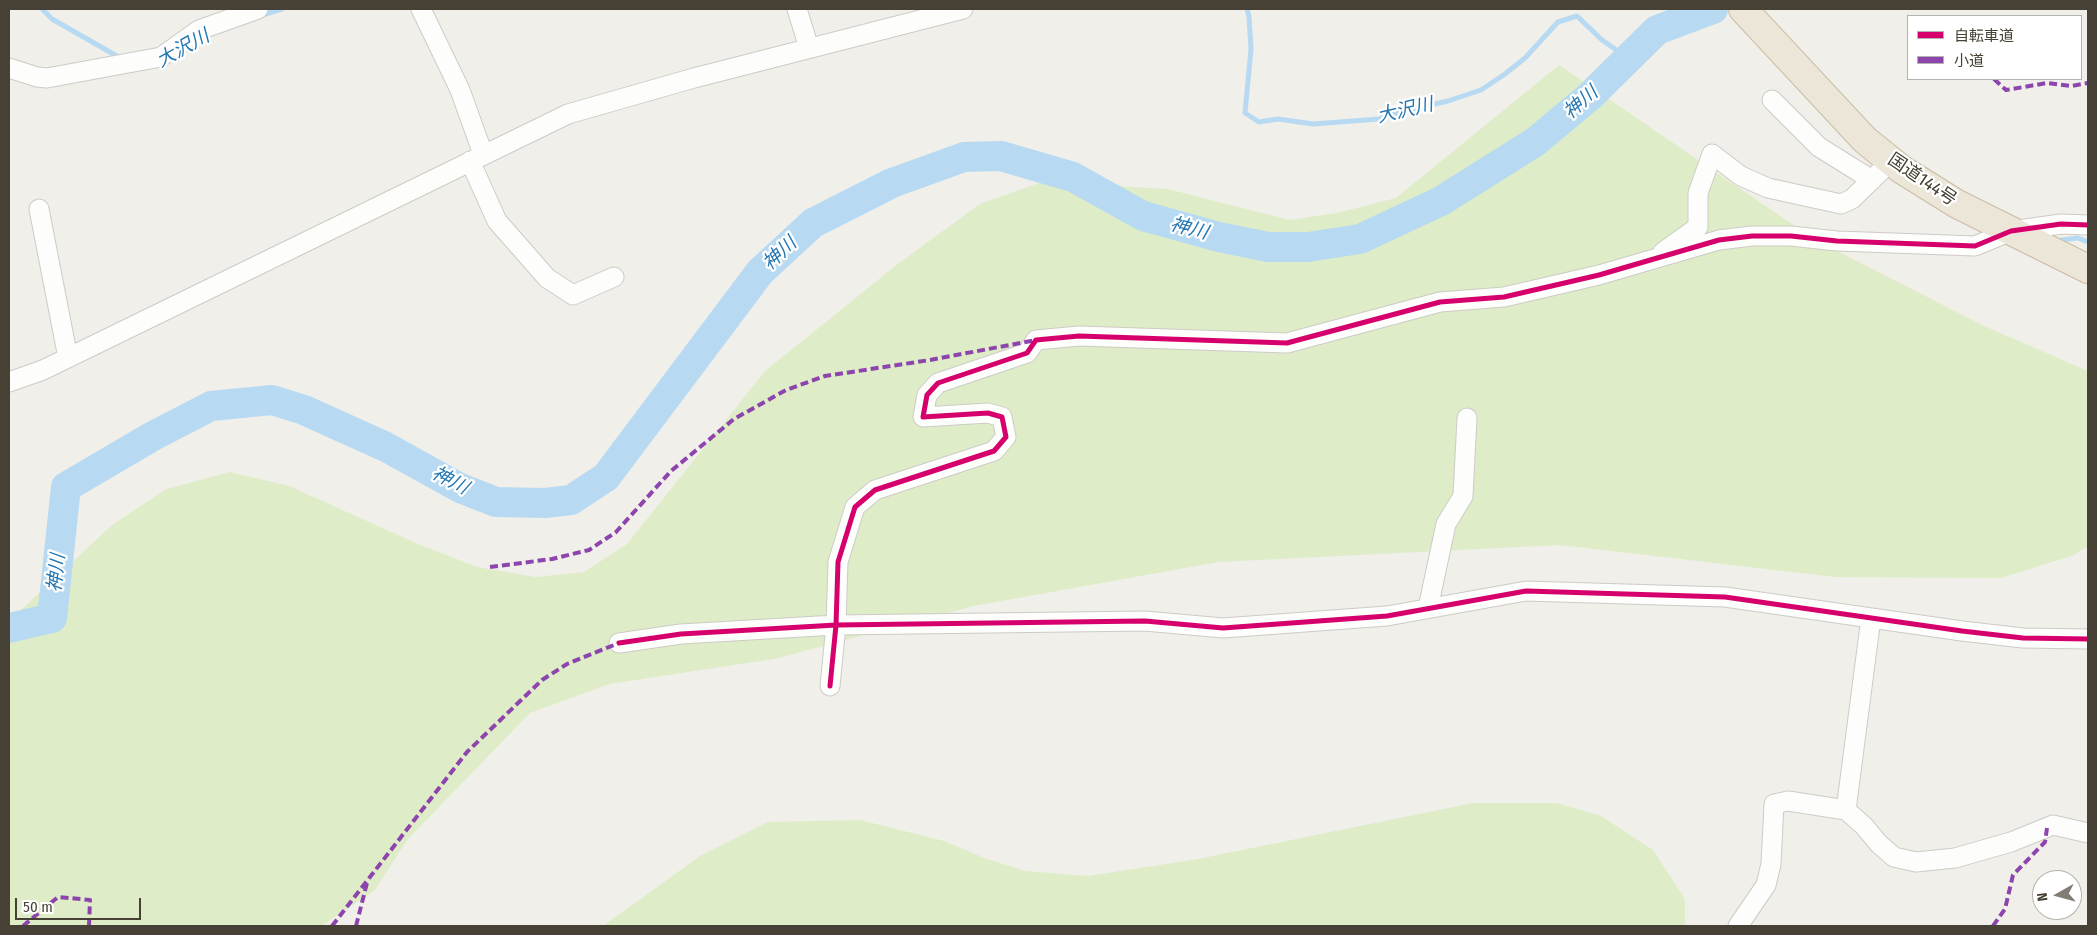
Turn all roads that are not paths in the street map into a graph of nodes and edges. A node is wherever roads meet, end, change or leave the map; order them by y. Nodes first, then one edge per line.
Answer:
1 (258, 9) edge
2 (421, 9) edge
3 (797, 9) edge
4 (1742, 9) edge
5 (957, 10) edge
6 (809, 48) junction
7 (9, 68) edge
8 (1772, 100) dead end
9 (476, 158) junction
10 (1891, 161) junction
11 (1872, 180) junction
12 (39, 209) dead end
13 (2088, 225) edge
14 (2011, 232) junction
15 (1650, 262) junction
16 (2088, 269) edge
17 (614, 277) dead end
18 (68, 358) junction
19 (9, 382) edge
20 (1467, 418) dead end
21 (1428, 608) junction
22 (1871, 618) junction
23 (836, 624) junction
24 (2088, 639) edge
25 (618, 643) dead end
26 (830, 686) dead end
27 (1846, 810) junction
28 (2088, 833) edge
29 (1738, 926) edge

1 - 7 street
2 - 9 street
3 - 6 street
4 - 10 highway, 国道144号
5 - 6 street
6 - 9 street
8 - 11 street
9 - 17 street
9 - 18 street
10 - 11 street
10 - 14 highway, 国道144号
11 - 15 street
12 - 18 street
13 - 14 street
14 - 15 street
14 - 16 highway, 国道144号
15 - 23 street
18 - 19 street
20 - 21 street
21 - 22 street
21 - 23 street
22 - 24 street
22 - 27 street
23 - 25 street
23 - 26 street
27 - 28 street
27 - 29 street

